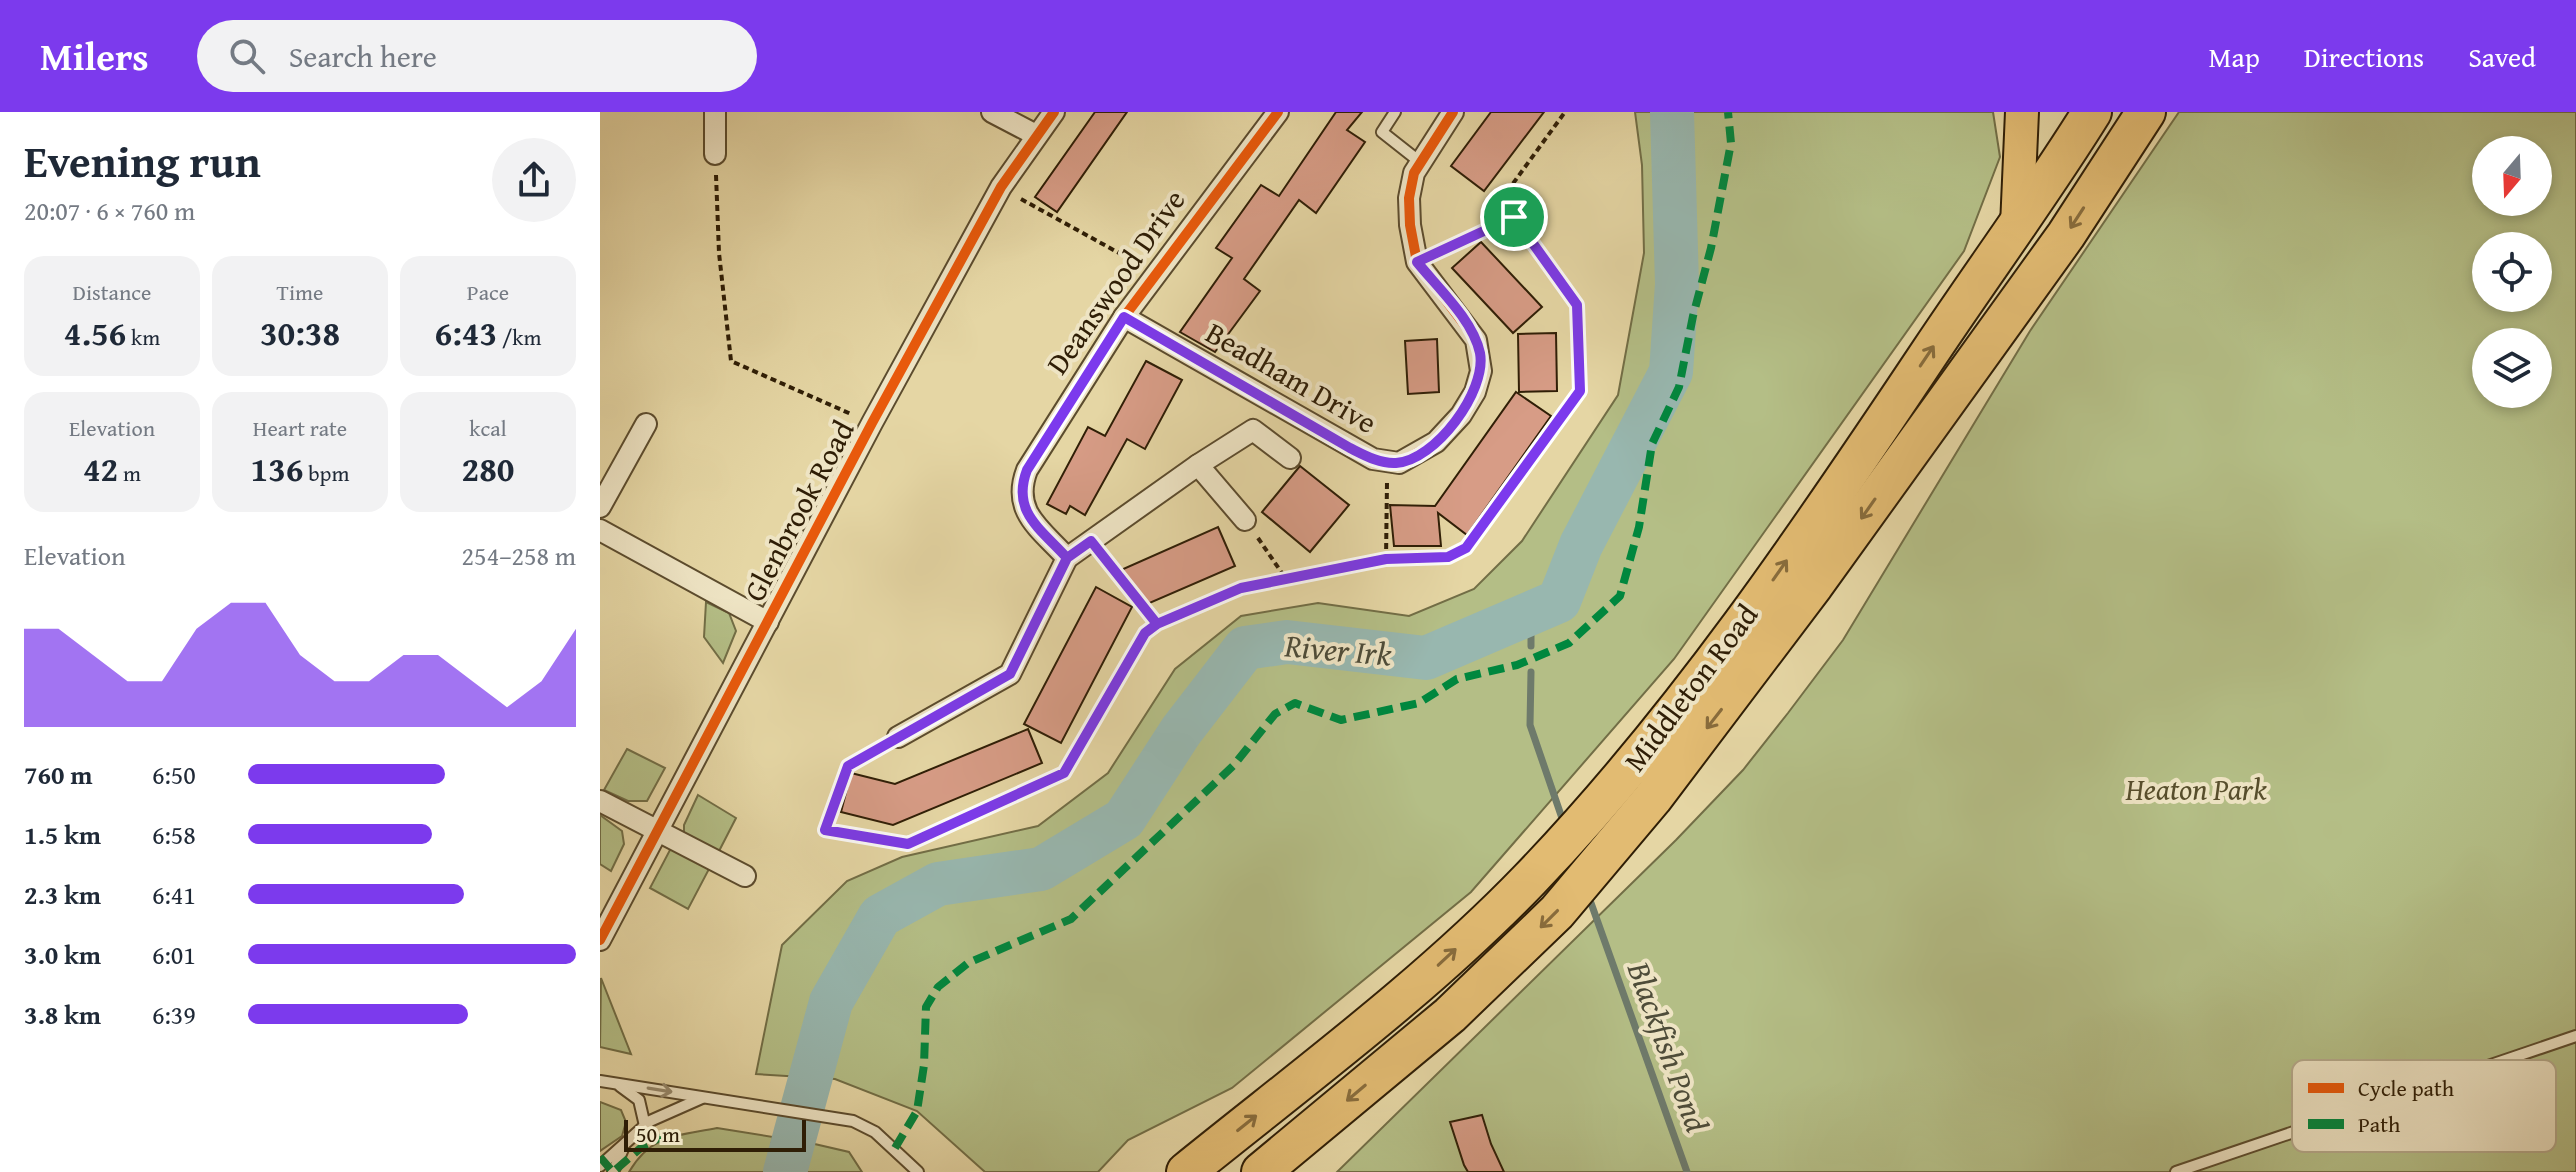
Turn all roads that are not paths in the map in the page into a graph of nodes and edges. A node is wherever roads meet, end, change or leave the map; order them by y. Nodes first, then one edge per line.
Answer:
1 (715, 112) edge
2 (992, 112) edge
3 (1054, 112) edge
4 (1278, 112) edge
5 (1395, 112) edge
6 (1453, 112) edge
7 (2022, 112) edge
8 (2092, 112) edge
9 (2125, 112) edge
10 (2146, 112) edge
11 (1036, 135) junction
12 (2120, 153) junction
13 (715, 154) road end
14 (1420, 162) junction
15 (2017, 226) junction
16 (1124, 317) junction
17 (646, 424) dead end
18 (1290, 458) dead end
19 (1198, 465) junction
20 (600, 507) edge
21 (1245, 520) road end
22 (600, 530) edge
23 (1067, 558) junction
24 (768, 622) junction
25 (898, 737) road end
26 (600, 801) edge
27 (656, 831) junction
28 (745, 876) dead end
29 (600, 940) edge
30 (2576, 1036) edge
31 (2505, 1060) edge
32 (600, 1081) edge
33 (616, 1083) junction
34 (704, 1097) junction
35 (645, 1126) junction
36 (2292, 1133) edge
37 (626, 1144) junction
38 (600, 1166) edge
39 (613, 1172) edge
40 (918, 1172) edge
41 (1186, 1172) edge
42 (1261, 1172) edge
43 (2176, 1172) edge

1 - 13 street
2 - 11 street
3 - 11 street, Glenbrook Road
4 - 16 street, Deanswood Drive
5 - 14 lane
6 - 14 street, Beadham Drive
7 - 15 main road
8 - 15 highway, Middleton Road
9 - 12 main road
10 - 12 highway, Middleton Road
11 - 24 street, Glenbrook Road
12 -> 42 highway, Middleton Road
14 - 16 street, Beadham Drive
41 -> 15 highway, Middleton Road
16 - 23 street, Deanswood Drive
17 - 20 street
18 - 19 street
19 - 21 street
19 - 23 street
22 - 24 street
23 - 25 street
24 - 27 street, Glenbrook Road
26 - 27 street
27 - 28 street
27 - 29 street, Glenbrook Road
30 - 31 lane
32 - 33 lane
33 -> 34 lane
33 - 35 lane
34 - 35 lane
34 - 40 lane
35 - 37 lane
36 - 43 lane
37 - 38 lane
37 - 39 lane

